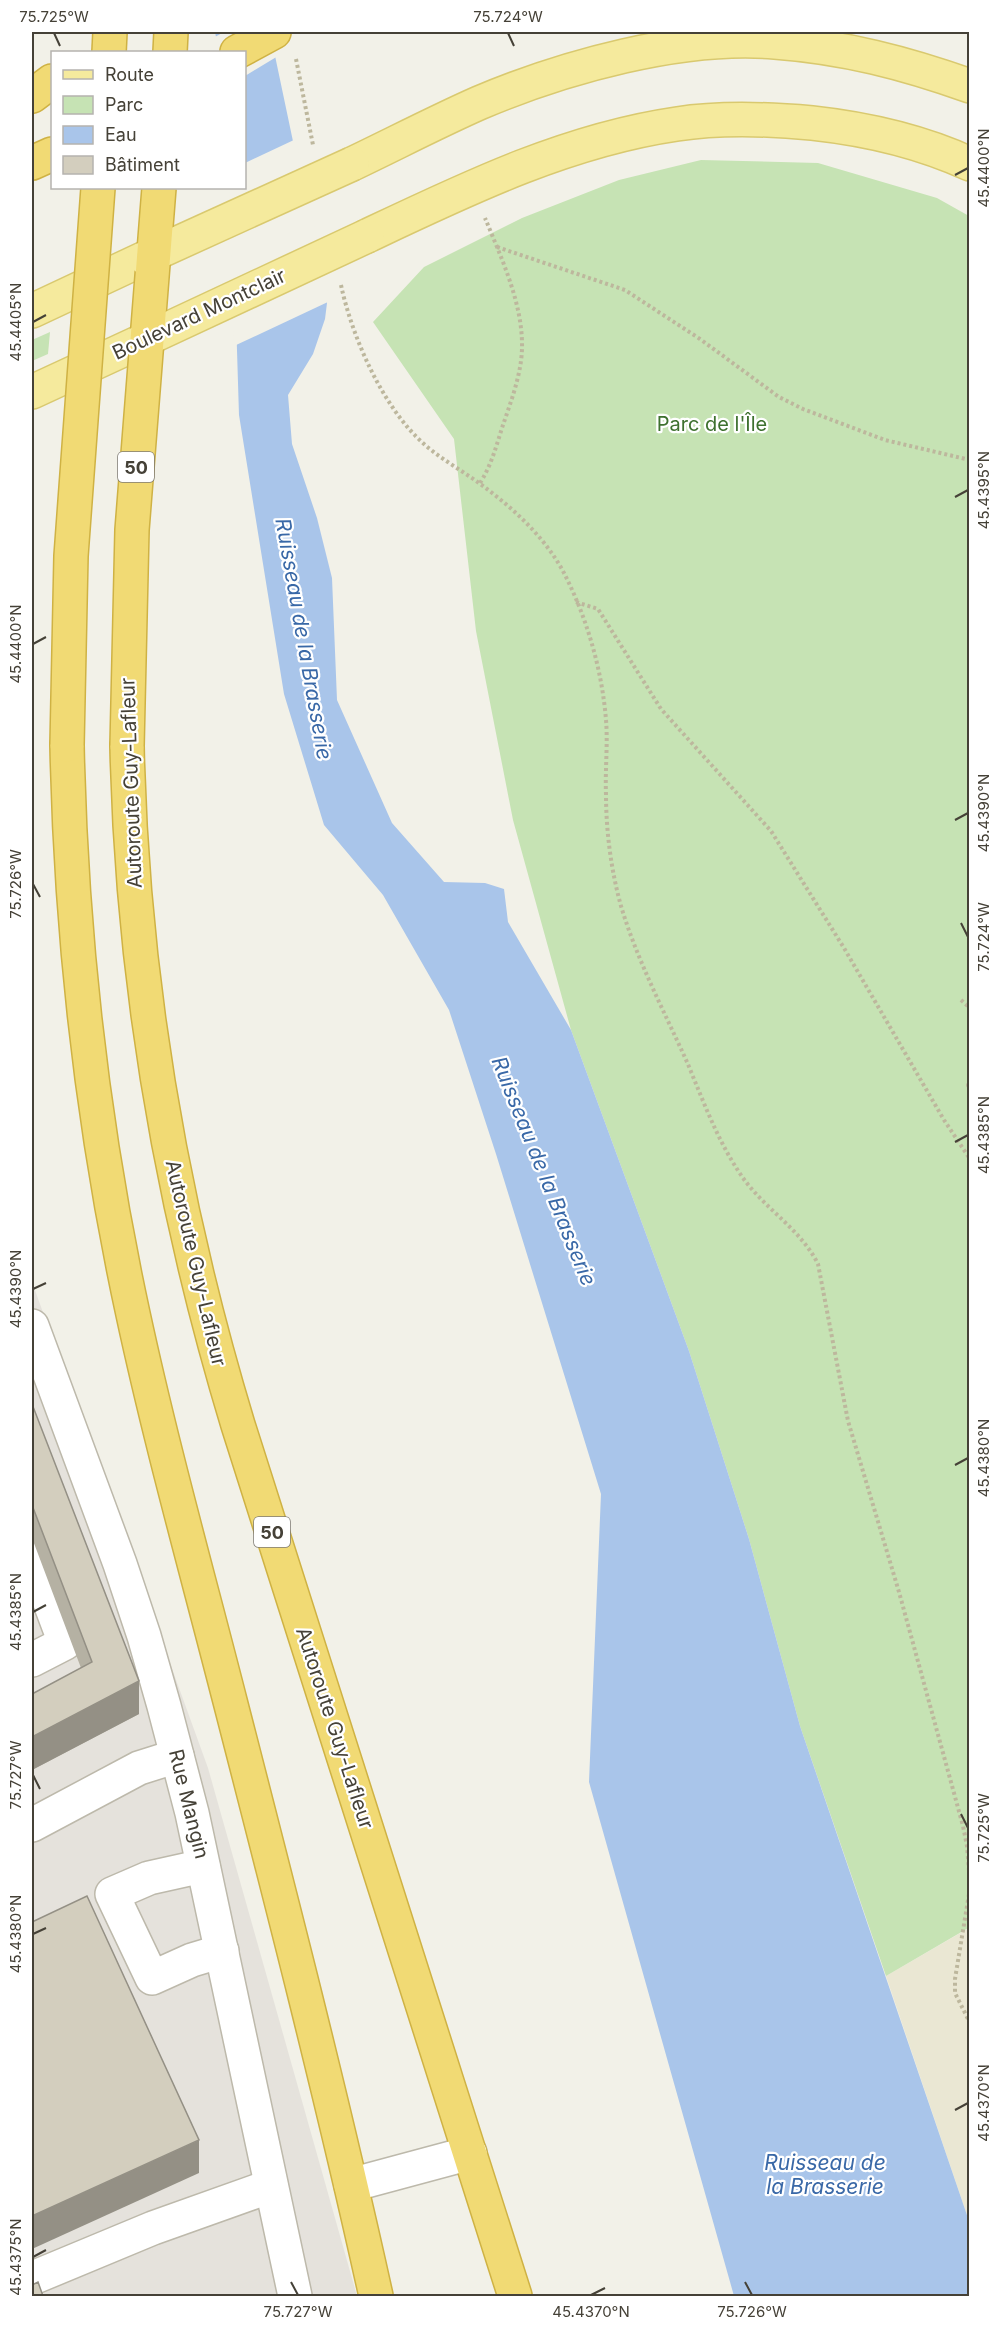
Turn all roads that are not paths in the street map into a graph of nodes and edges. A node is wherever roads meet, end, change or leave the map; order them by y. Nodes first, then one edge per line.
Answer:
1 (110, 32) edge
2 (123, 32) edge
3 (171, 32) edge
4 (274, 32) edge
5 (94, 51) edge
6 (109, 51) edge
7 (170, 51) edge
8 (239, 51) edge
9 (51, 82) edge
10 (969, 86) edge
11 (32, 96) edge
12 (51, 154) edge
13 (32, 163) edge
14 (969, 164) edge
15 (98, 189) edge
16 (159, 189) edge
17 (32, 311) edge
18 (32, 392) edge
19 (32, 1326) edge
20 (32, 1555) edge
21 (32, 1660) edge
22 (177, 1756) junction
23 (32, 1825) edge
24 (203, 1866) junction
25 (222, 1950) junction
26 (470, 2152) junction
27 (351, 2185) junction
28 (272, 2186) junction
29 (35, 2277) dead end
30 (295, 2296) edge
31 (376, 2296) edge
32 (515, 2296) edge

1 - 6 highway, bridge
2 - 5 highway
3 - 7 highway
4 - 8 highway
9 - 11 highway
10 - 17 main road, bridge
12 - 13 highway
14 - 18 main road, Boulevard Montclair, bridge
15 - 27 highway, bridge
16 - 26 highway, Autoroute Guy-Lafleur / 50, bridge
19 - 22 street, Rue Mangin
20 - 21 street
22 - 23 street
22 - 24 street, Rue Mangin
24 - 25 street, Rue Mangin
24 - 25 street
25 - 28 street, Rue Mangin
26 - 27 street
26 - 32 highway, Autoroute Guy-Lafleur / 50
27 - 31 highway
28 - 29 street
28 - 30 street, Rue Mangin

